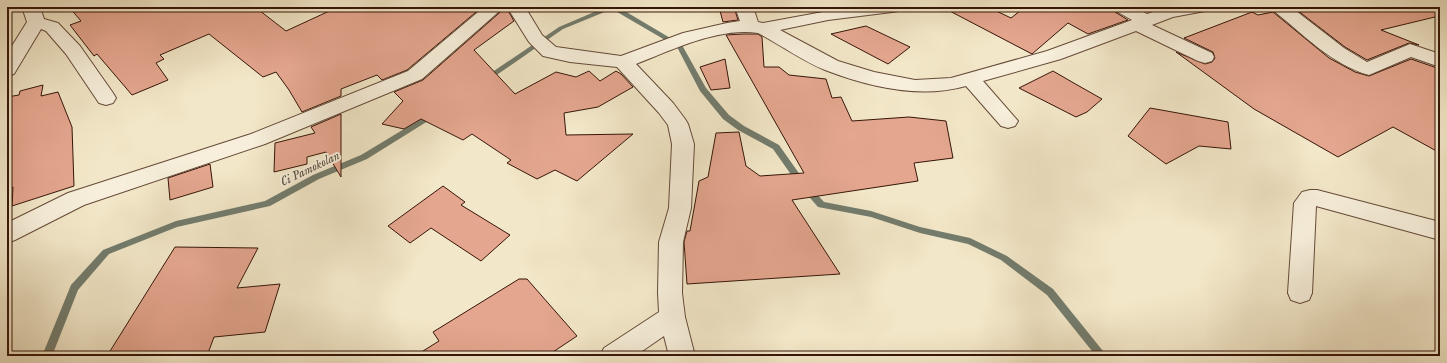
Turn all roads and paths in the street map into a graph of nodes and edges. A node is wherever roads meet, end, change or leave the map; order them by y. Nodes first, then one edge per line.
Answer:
1 (495, 7) edge
2 (516, 7) edge
3 (744, 7) edge
4 (892, 7) edge
5 (1122, 7) edge
6 (1199, 7) edge
7 (1280, 7) edge
8 (33, 15) edge
9 (1143, 23) junction
10 (756, 27) junction
11 (1205, 57) dead end
12 (1440, 61) edge
13 (623, 62) junction
14 (7, 70) edge
15 (970, 79) junction
16 (106, 98) dead end
17 (1008, 121) dead end
18 (1440, 231) edge
19 (7, 234) edge
20 (1300, 293) dead end
21 (672, 317) junction
22 (613, 356) edge
23 (682, 356) edge

1 - 19 street
2 - 13 street
3 - 10 street
4 - 10 street
5 - 9 street
6 - 9 street
7 - 12 street
8 - 14 street
8 - 16 street
9 - 11 street
9 - 15 street
10 - 13 street
10 - 15 street
13 - 21 street
15 - 17 street
18 - 20 street
21 - 22 street
21 - 23 street

